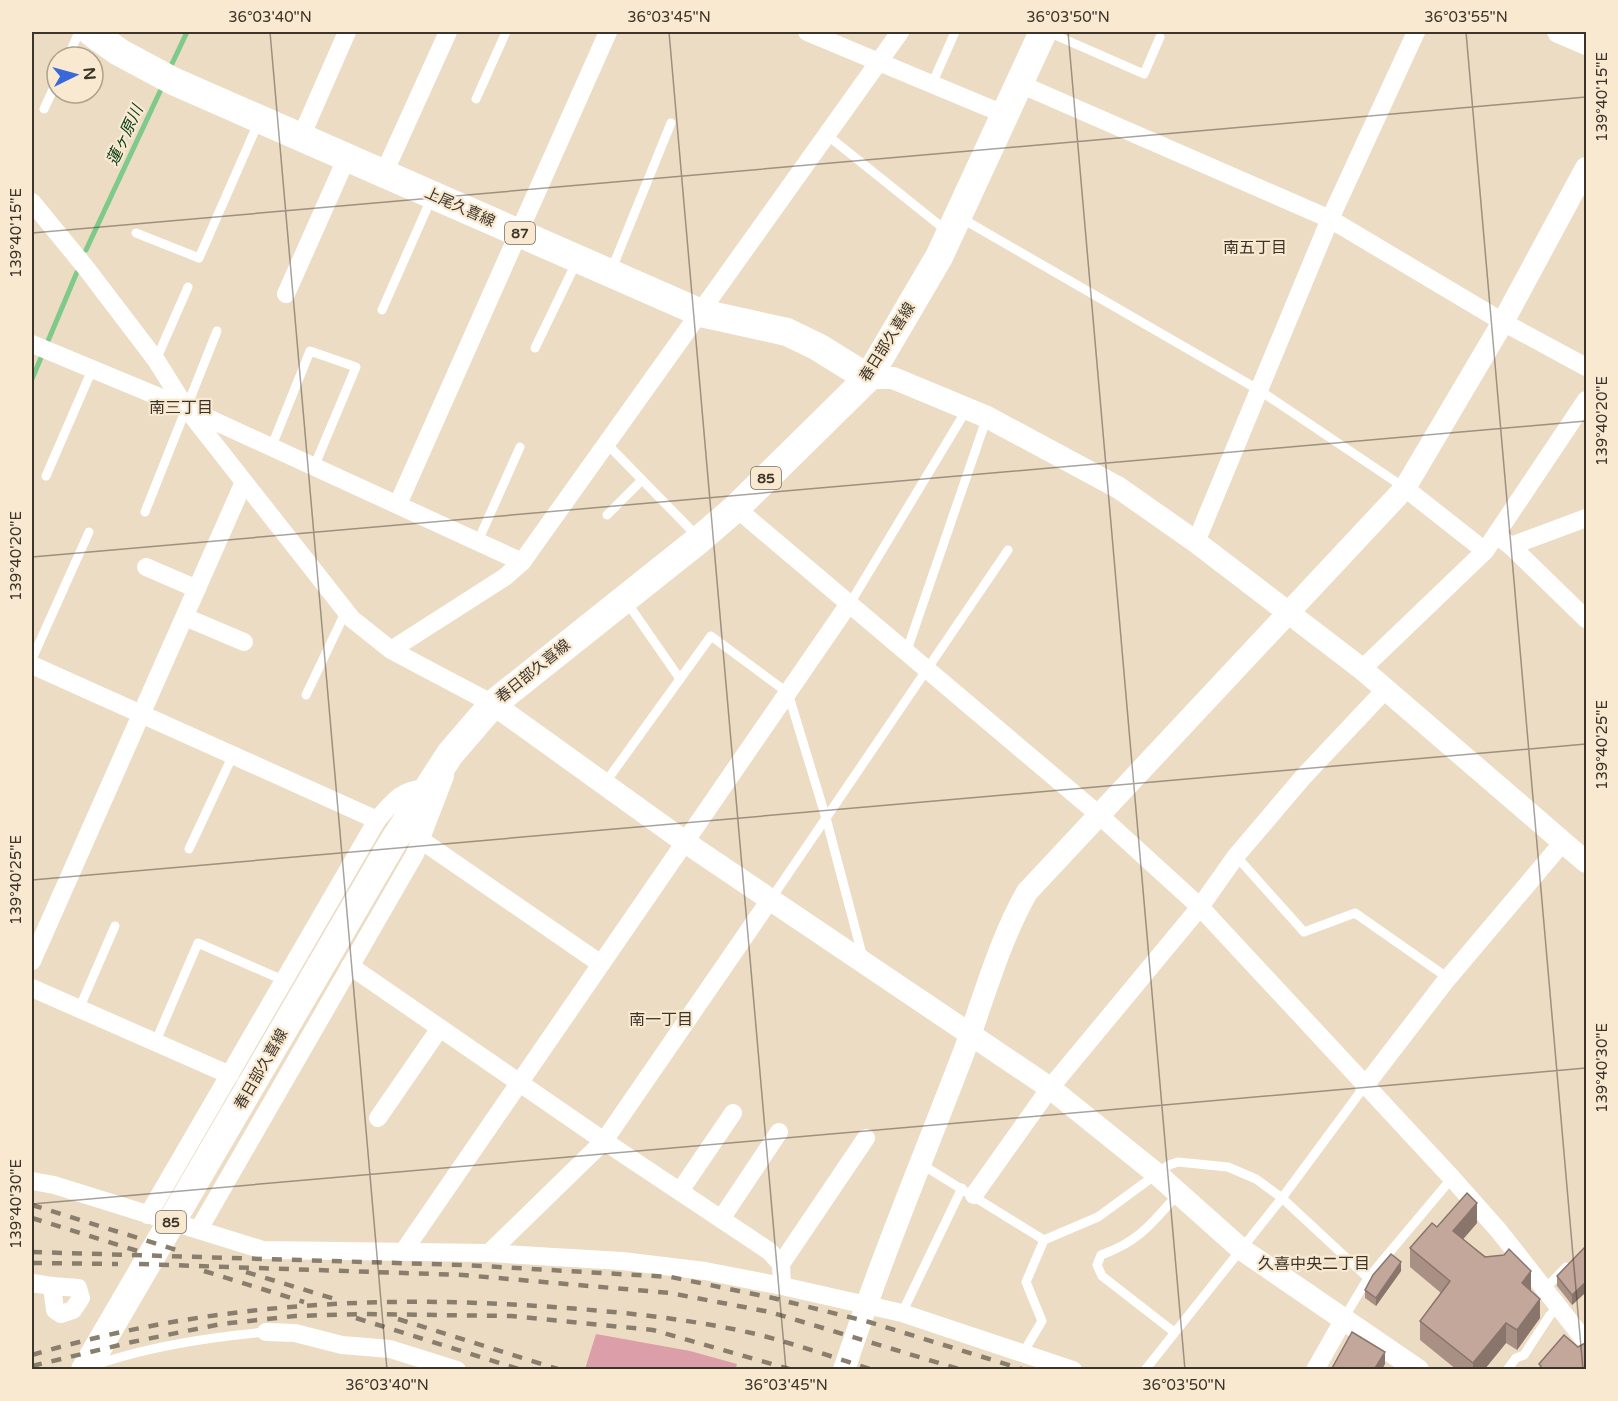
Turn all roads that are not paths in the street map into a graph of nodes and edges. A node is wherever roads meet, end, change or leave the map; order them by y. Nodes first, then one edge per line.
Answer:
1 (91, 32) edge
2 (346, 32) edge
3 (448, 32) edge
4 (506, 32) edge
5 (608, 32) edge
6 (807, 32) edge
7 (900, 32) edge
8 (955, 32) edge
9 (1043, 32) edge
10 (1048, 32) edge
11 (1416, 32) edge
12 (1558, 32) edge
13 (1160, 37) dead end
14 (1587, 44) edge
15 (879, 62) junction
16 (932, 84) junction
17 (1020, 84) junction
18 (476, 99) dead end
19 (46, 105) edge
20 (44, 109) dead end
21 (1006, 115) junction
22 (260, 119) junction
23 (671, 123) dead end
24 (827, 135) junction
25 (301, 137) junction
26 (347, 157) junction
27 (1587, 168) edge
28 (384, 173) junction
29 (433, 195) junction
30 (32, 202) edge
31 (1330, 219) junction
32 (954, 225) junction
33 (519, 232) junction
34 (136, 233) dead end
35 (578, 259) junction
36 (610, 273) junction
37 (188, 287) dead end
38 (286, 294) dead end
39 (382, 310) dead end
40 (701, 313) junction
41 (1503, 322) junction
42 (217, 331) dead end
43 (32, 344) edge
44 (535, 348) dead end
45 (156, 360) junction
46 (1587, 367) edge
47 (92, 370) junction
48 (868, 378) junction
49 (1259, 390) junction
50 (1587, 399) edge
51 (186, 408) junction
52 (977, 413) junction
53 (607, 444) junction
54 (520, 447) dead end
55 (271, 448) junction
56 (314, 467) junction
57 (46, 477) dead end
58 (642, 480) junction
59 (244, 482) junction
60 (1405, 488) junction
61 (398, 504) junction
62 (736, 508) junction
63 (145, 512) dead end
64 (607, 515) dead end
65 (1587, 518) edge
66 (89, 532) dead end
67 (700, 539) junction
68 (478, 541) junction
69 (1196, 542) junction
70 (1490, 543) junction
71 (1511, 546) junction
72 (1008, 550) dead end
73 (522, 562) junction
74 (146, 567) dead end
75 (197, 589) junction
76 (625, 599) junction
77 (848, 605) junction
78 (346, 611) junction
79 (1289, 612) junction
80 (185, 617) junction
81 (1587, 619) edge
82 (244, 642) dead end
83 (391, 650) junction
84 (906, 654) junction
85 (32, 659) edge
86 (32, 665) edge
87 (1362, 669) junction
88 (927, 671) junction
89 (680, 679) junction
90 (1386, 689) junction
91 (788, 693) junction
92 (306, 695) dead end
93 (493, 704) junction
94 (142, 715) junction
95 (233, 754) junction
96 (450, 754) junction
97 (604, 783) junction
98 (425, 789) junction
99 (1098, 814) junction
100 (826, 818) junction
101 (378, 820) junction
102 (422, 840) junction
103 (685, 842) junction
104 (1563, 842) junction
105 (189, 849) dead end
106 (1236, 856) junction
107 (1587, 862) edge
108 (769, 900) junction
109 (1200, 907) junction
110 (115, 926) dead end
111 (32, 961) edge
112 (601, 964) junction
113 (864, 964) junction
114 (350, 966) junction
115 (1448, 978) junction
116 (283, 980) junction
117 (32, 988) edge
118 (79, 1009) junction
119 (440, 1028) junction
120 (971, 1034) junction
121 (155, 1043) junction
122 (244, 1075) junction
123 (519, 1083) junction
124 (1364, 1087) junction
125 (1050, 1088) junction
126 (733, 1113) dead end
127 (378, 1118) dead end
128 (779, 1132) dead end
129 (866, 1138) dead end
130 (604, 1141) junction
131 (921, 1164) junction
132 (1158, 1176) junction
133 (1452, 1178) junction
134 (32, 1181) edge
135 (681, 1191) junction
136 (968, 1192) junction
137 (1178, 1194) junction
138 (1282, 1197) junction
139 (148, 1215) junction
140 (721, 1219) junction
141 (199, 1229) junction
142 (1044, 1240) junction
143 (1241, 1249) junction
144 (403, 1251) junction
145 (489, 1253) junction
146 (1570, 1263) edge
147 (781, 1264) junction
148 (1368, 1278) junction
149 (32, 1283) edge
150 (52, 1286) dead end
151 (782, 1286) junction
152 (1545, 1289) junction
153 (866, 1304) junction
154 (1559, 1307) junction
155 (902, 1313) junction
156 (1344, 1319) junction
157 (266, 1332) joint
158 (1174, 1332) junction
159 (1587, 1342) edge
160 (1023, 1353) junction
161 (89, 1368) edge
162 (457, 1370) edge
163 (844, 1370) edge
164 (1073, 1370) edge
165 (1145, 1370) edge
166 (1315, 1370) edge
167 (1418, 1370) edge
168 (1507, 1370) edge

1 - 22 main road, 上尾久喜線 / 87
2 - 25 street
3 - 28 street
4 - 18 lane
5 - 33 street
6 - 15 street
7 - 15 street
8 - 16 lane
9 - 17 main road, 春日部久喜線 / 85
10 - 13 lane
11 - 31 street
12 - 14 street
15 - 16 street
15 - 24 street
16 - 21 street
17 - 21 main road, 春日部久喜線 / 85
17 - 31 street
19 - 20 lane
21 - 32 main road, 春日部久喜線 / 85
22 - 25 main road, 上尾久喜線 / 87
22 - 34 lane
23 - 36 lane
24 - 32 lane
24 - 40 street
25 - 26 main road, 上尾久喜線 / 87
26 - 28 main road, 上尾久喜線 / 87
26 - 38 street
27 - 41 street
28 - 29 main road, 上尾久喜線 / 87
29 - 33 main road, 上尾久喜線 / 87
29 - 39 lane
30 - 45 street
31 - 41 street
31 - 49 street
32 - 48 main road, 春日部久喜線 / 85
32 - 49 lane
33 - 35 main road, 上尾久喜線 / 87
33 - 61 street
35 - 36 main road, 上尾久喜線 / 87
35 - 44 lane
36 - 40 main road, 上尾久喜線 / 87
37 - 45 lane
40 - 48 main road, 上尾久喜線 / 87
40 - 53 street
41 - 46 street
41 - 60 street
42 - 51 lane
43 - 47 street
45 - 51 street
47 - 51 street
47 - 57 lane
48 - 52 street
48 - 62 main road, 春日部久喜線 / 85
49 - 60 lane
49 - 69 street
50 - 70 street
51 - 55 street
51 - 59 street
51 - 63 lane
52 - 69 street
52 - 77 lane
52 - 84 lane
53 - 58 lane
53 - 73 street
54 - 68 lane
55 - 56 street
55 - 56 lane
56 - 61 street
58 - 64 lane
58 - 67 lane
59 - 75 street
59 - 78 street
60 - 70 street
60 - 79 street
61 - 68 street
62 - 67 main road, 春日部久喜線 / 85
62 - 77 street
65 - 71 street
66 - 85 lane
67 - 76 main road, 春日部久喜線 / 85
68 - 73 street
69 - 79 street
70 - 71 street
70 - 87 street
71 - 81 street
72 - 88 lane
73 - 83 street
74 - 75 street
75 - 80 street
76 - 89 lane
76 - 93 main road, 春日部久喜線 / 85
77 - 84 street
77 - 91 street
78 - 83 street
78 - 92 lane
79 - 87 street
79 - 99 street
80 - 82 street
80 - 94 street
83 - 93 street
84 - 88 street
86 - 94 street
87 - 90 street
88 - 99 street
88 - 100 lane
89 - 91 lane
89 - 97 lane
90 - 104 street
90 - 106 street
91 - 100 lane
91 - 103 street
93 - 96 main road, 春日部久喜線 / 85
93 - 97 street
94 - 95 street
94 - 111 street
95 - 101 street
95 - 105 lane
96 - 98 main road, 春日部久喜線 / 85
96 - 102 street
97 - 103 street
98 - 101 street
98 - 122 main road, 春日部久喜線 / 85
99 - 109 street
99 - 120 street
100 - 108 lane
100 - 113 lane
101 - 116 street
102 - 112 street
102 - 114 street
103 - 108 street
103 - 112 street
104 - 107 street
104 - 115 street
106 - 109 street
106 - 115 lane
108 - 113 street
108 - 130 street
109 - 124 street
109 - 125 street
110 - 118 lane
112 - 123 street
113 - 120 street
114 - 119 street
114 - 141 street
115 - 124 street
116 - 121 lane
116 - 122 street
117 - 118 street
118 - 121 street
119 - 123 street
119 - 127 street
120 - 125 street
120 - 131 street
121 - 122 street
122 - 139 street
122 - 161 main road, 春日部久喜線 / 85
123 - 130 street
123 - 144 street
124 - 133 street
124 - 138 lane
125 - 132 street
125 - 136 street
126 - 135 street
128 - 140 street
129 - 147 street
130 - 135 street
130 - 145 street
131 - 136 lane
131 - 153 street
132 - 137 street
132 - 138 lane
132 - 142 lane
133 - 148 lane
133 - 152 street
134 - 139 street
135 - 140 street
136 - 142 lane
136 - 155 lane
137 - 143 street
137 - 158 lane
138 - 143 lane
138 - 148 lane
139 - 141 street
140 - 147 street
141 - 144 street
142 - 160 lane
143 - 156 street
143 - 158 lane
144 - 145 street
145 - 151 street
146 - 152 lane
147 - 151 street
148 - 156 lane
149 - 150 street
151 - 153 street
152 - 154 street
153 - 155 street
153 - 163 street
154 - 159 street
154 - 168 lane
155 - 160 street
156 - 166 street
156 - 167 street
157 - 161 lane
157 - 162 street
158 - 165 lane
160 - 164 street

